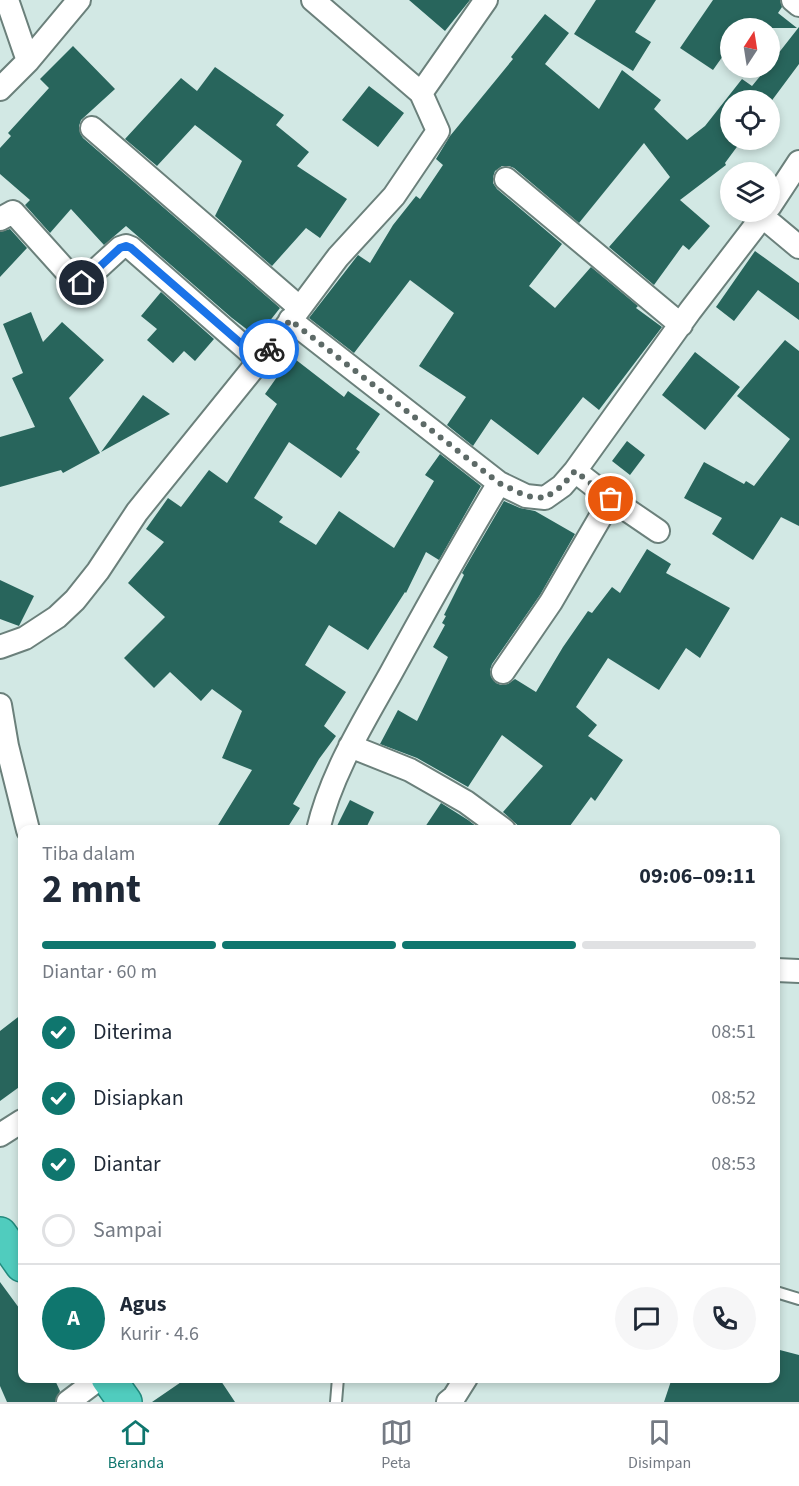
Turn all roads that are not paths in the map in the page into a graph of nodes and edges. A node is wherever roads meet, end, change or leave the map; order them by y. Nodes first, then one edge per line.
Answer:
1 (7, 0) edge
2 (78, 0) edge
3 (313, 0) edge
4 (486, 0) edge
5 (793, 0) edge
6 (799, 5) edge
7 (28, 61) junction
8 (0, 89) edge
9 (421, 93) junction
10 (92, 128) dead end
11 (799, 162) edge
12 (506, 179) dead end
13 (780, 191) edge
14 (0, 219) edge
15 (758, 222) edge
16 (775, 222) edge
17 (799, 247) edge
18 (295, 313) junction
19 (681, 325) junction
20 (260, 360) junction
21 (575, 471) junction
22 (499, 483) junction
23 (611, 499) junction
24 (658, 531) dead end
25 (0, 647) edge
26 (503, 672) dead end
27 (0, 705) edge
28 (350, 746) junction
29 (27, 825) edge
30 (320, 825) edge
31 (497, 825) edge
32 (780, 970) edge
33 (799, 970) edge
34 (18, 1124) edge
35 (0, 1135) edge
36 (0, 1234) edge
37 (18, 1259) edge
38 (780, 1293) edge
39 (799, 1299) edge
40 (93, 1383) edge
41 (112, 1383) edge
42 (338, 1383) edge
43 (462, 1383) edge
44 (68, 1402) edge
45 (125, 1402) edge
46 (336, 1402) edge
47 (448, 1402) edge

1 - 7 street
2 - 7 street
3 - 9 street
4 - 9 street
5 - 6 street
7 - 8 street
9 - 18 street
10 - 18 street
11 - 13 street
12 - 19 street
14 - 20 street
15 - 19 street
16 - 17 street
18 - 20 street
18 - 22 street
19 - 21 street
20 - 25 street
21 - 22 street
21 - 23 street
22 - 28 street
23 - 24 street
23 - 26 street
27 - 29 street
28 - 30 street
28 - 31 street
32 - 33 street
34 - 35 street
36 - 37 highway
38 - 39 lane
40 - 44 street
41 - 45 highway
42 - 46 lane
43 - 47 street

